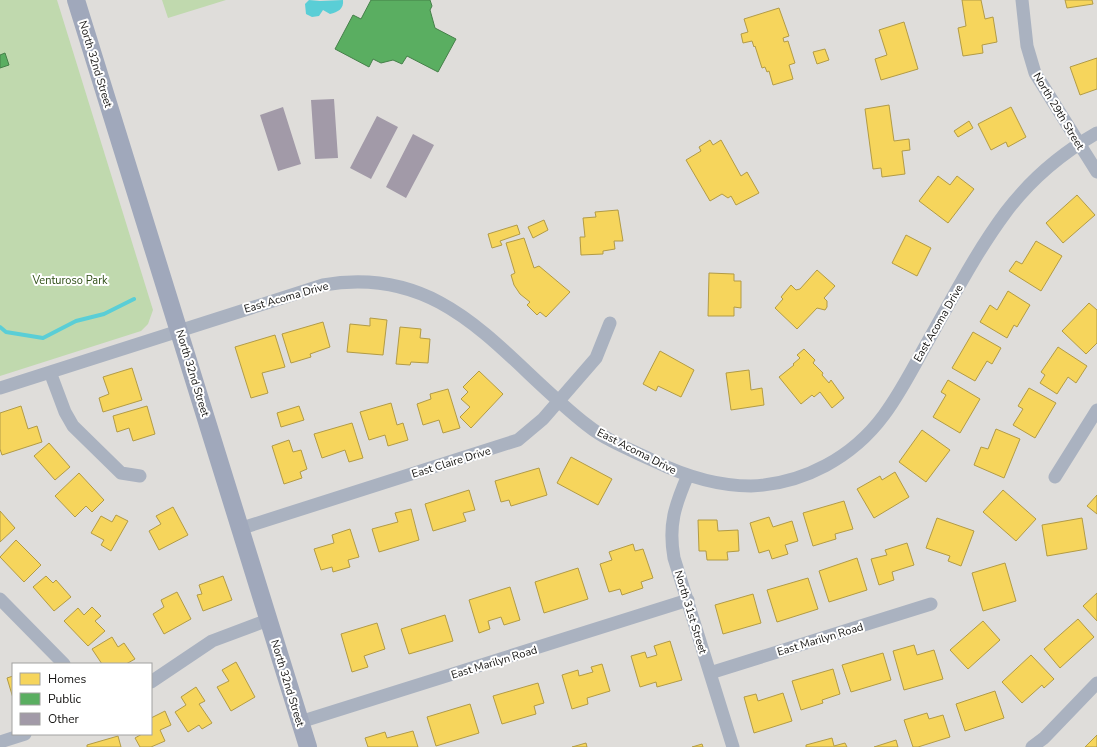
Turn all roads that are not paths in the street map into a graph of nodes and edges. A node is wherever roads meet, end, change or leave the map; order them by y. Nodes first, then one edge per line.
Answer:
1 (76, 0) edge
2 (1022, 0) edge
3 (1097, 133) edge
4 (1078, 144) junction
5 (1097, 172) edge
6 (610, 323) dead end
7 (180, 330) junction
8 (50, 372) junction
9 (0, 388) edge
10 (559, 401) junction
11 (1097, 410) edge
12 (140, 476) dead end
13 (688, 476) junction
14 (1055, 477) dead end
15 (239, 529) junction
16 (0, 600) edge
17 (688, 600) junction
18 (931, 604) dead end
19 (268, 620) junction
20 (63, 663) edge
21 (710, 673) junction
22 (152, 681) edge
23 (1097, 683) edge
24 (300, 722) junction
25 (22, 735) edge
26 (0, 742) edge
27 (308, 747) edge
28 (733, 747) edge
29 (1032, 747) edge

1 - 7 main road, North 32nd Street
2 - 4 street, North 29th Street
3 - 4 street, East Acoma Drive
4 - 5 street, North 29th Street
4 - 13 street, East Acoma Drive
6 - 10 street, East Claire Drive
7 - 8 street, East Acoma Drive
7 - 10 street, East Acoma Drive
7 - 15 main road, North 32nd Street
8 - 9 street, East Acoma Drive
8 - 12 street
10 - 13 street, East Acoma Drive
10 - 15 street, East Claire Drive
11 - 14 street
13 - 17 street, North 31st Street
15 - 19 main road, North 32nd Street
16 - 20 street
17 - 21 street, North 31st Street
17 - 24 street, East Marilyn Road
18 - 21 street, East Marilyn Road
19 - 22 street
19 - 24 main road, North 32nd Street
21 - 28 street, North 31st Street
23 - 29 street
24 - 27 main road, North 32nd Street
25 - 26 street

